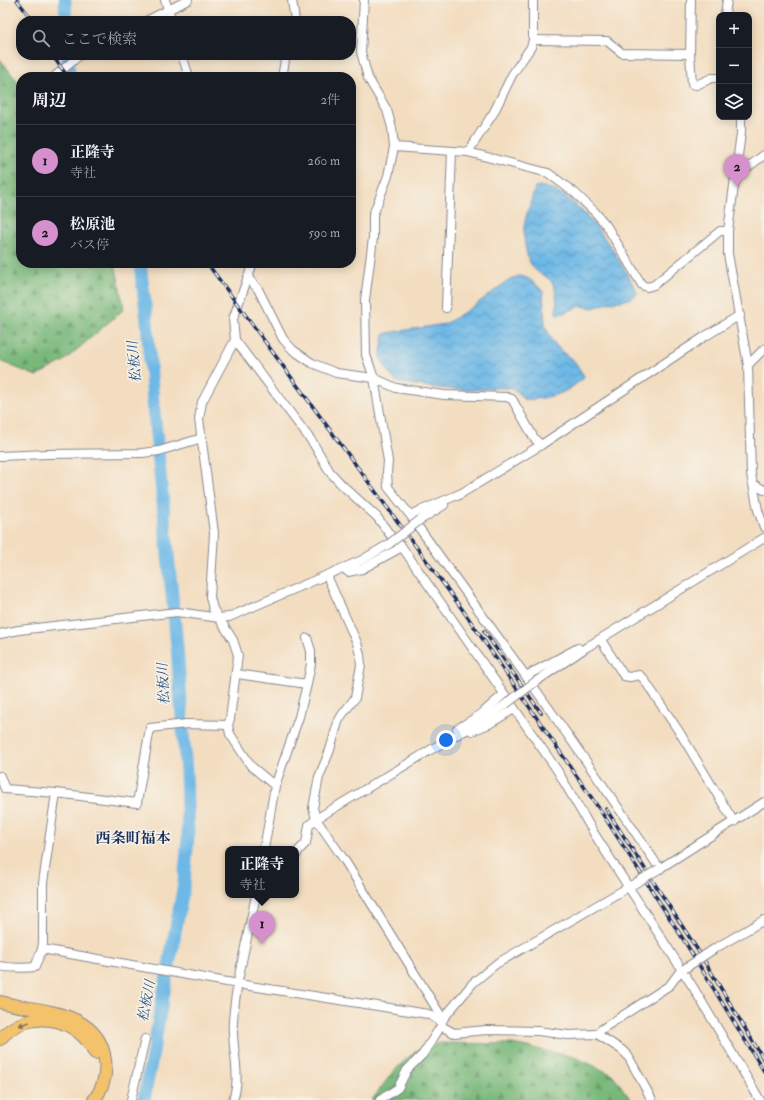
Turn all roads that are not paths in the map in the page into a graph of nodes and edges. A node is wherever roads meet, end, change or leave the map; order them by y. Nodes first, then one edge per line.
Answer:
1 (165, 0) edge
2 (188, 0) edge
3 (292, 0) edge
4 (364, 0) edge
5 (533, 0) edge
6 (691, 0) edge
7 (727, 0) edge
8 (169, 9) junction
9 (725, 12) edge
10 (156, 16) edge
11 (171, 16) edge
12 (294, 16) edge
13 (533, 40) junction
14 (690, 54) junction
15 (74, 60) edge
16 (184, 60) edge
17 (285, 60) edge
18 (60, 72) edge
19 (187, 72) edge
20 (283, 72) edge
21 (716, 78) edge
22 (740, 120) edge
23 (394, 147) junction
24 (452, 151) junction
25 (468, 152) junction
26 (764, 155) edge
27 (736, 169) junction
28 (728, 231) junction
29 (251, 268) edge
30 (248, 278) junction
31 (446, 308) dead end
32 (740, 315) junction
33 (235, 340) junction
34 (764, 349) edge
35 (748, 365) junction
36 (374, 378) junction
37 (202, 438) junction
38 (541, 445) junction
39 (0, 456) edge
40 (753, 484) junction
41 (764, 490) edge
42 (462, 493) junction
43 (410, 515) junction
44 (764, 527) edge
45 (764, 538) edge
46 (402, 547) junction
47 (344, 568) junction
48 (327, 576) junction
49 (213, 609) junction
50 (206, 616) junction
51 (220, 618) junction
52 (0, 634) edge
53 (307, 638) dead end
54 (600, 640) junction
55 (587, 648) junction
56 (237, 674) junction
57 (526, 676) junction
58 (307, 684) junction
59 (504, 694) junction
60 (514, 709) junction
61 (228, 725) junction
62 (452, 737) junction
63 (0, 776) edge
64 (275, 786) junction
65 (2, 789) edge
66 (56, 793) junction
67 (764, 802) edge
68 (316, 820) junction
69 (734, 822) junction
70 (265, 846) edge
71 (299, 850) edge
72 (659, 869) junction
73 (631, 885) junction
74 (255, 898) edge
75 (764, 920) edge
76 (42, 949) junction
77 (0, 966) edge
78 (683, 969) junction
79 (238, 984) junction
80 (0, 1002) edge
81 (442, 1023) junction
82 (597, 1034) junction
83 (0, 1039) edge
84 (145, 1039) dead end
85 (85, 1100) edge
86 (94, 1100) edge
87 (131, 1100) edge
88 (233, 1100) edge
89 (380, 1100) edge
90 (652, 1100) edge
91 (760, 1100) edge

1 - 8 street
2 - 8 street
3 - 12 street
4 - 23 street
5 - 13 street
6 - 14 street
7 - 9 street
8 - 10 street
8 - 11 street
13 - 14 street
13 - 25 street
14 - 21 street
15 - 18 street
16 - 19 street
17 - 20 street
22 - 27 street
23 - 24 street
23 - 36 street
24 - 25 street
24 - 31 street
25 - 28 street
26 - 27 street
27 - 28 street
28 - 32 street
29 - 30 street
30 - 33 street
30 - 36 street
32 - 35 street
32 - 38 street
33 - 37 street
33 - 46 street
34 - 35 street
35 - 40 street
36 - 38 street
36 - 43 street
37 - 39 street
37 - 49 street
38 - 42 street
40 - 41 street
40 - 44 street
42 - 43 street
42 - 47 street, bridge
43 - 57 street
45 - 54 street
46 - 47 street
46 - 59 street
47 - 48 street
48 - 51 street
48 - 68 street
49 - 50 street
49 - 51 street
50 - 51 street
50 - 52 street
51 - 56 street
53 - 58 street
54 - 55 street
54 - 69 street
55 - 57 street
55 - 62 street, bridge
56 - 58 street
56 - 61 street
57 - 72 street
58 - 64 street
59 - 60 street
59 - 62 street
60 - 62 street
60 - 73 street
61 - 64 street
61 - 66 street
62 - 68 street
63 - 65 street
64 - 70 street
65 - 66 street
66 - 76 street
67 - 69 street
68 - 71 street
68 - 81 street
69 - 72 street
72 - 73 street, bridge
73 - 78 street
73 - 81 street
74 - 79 street
75 - 78 street, bridge
76 - 77 street
76 - 79 street
78 - 82 street
78 - 91 street
79 - 81 street
79 - 88 street
80 - 86 highway
81 - 82 street
81 - 89 street
82 - 90 street
85 -> 83 highway
84 - 87 street

